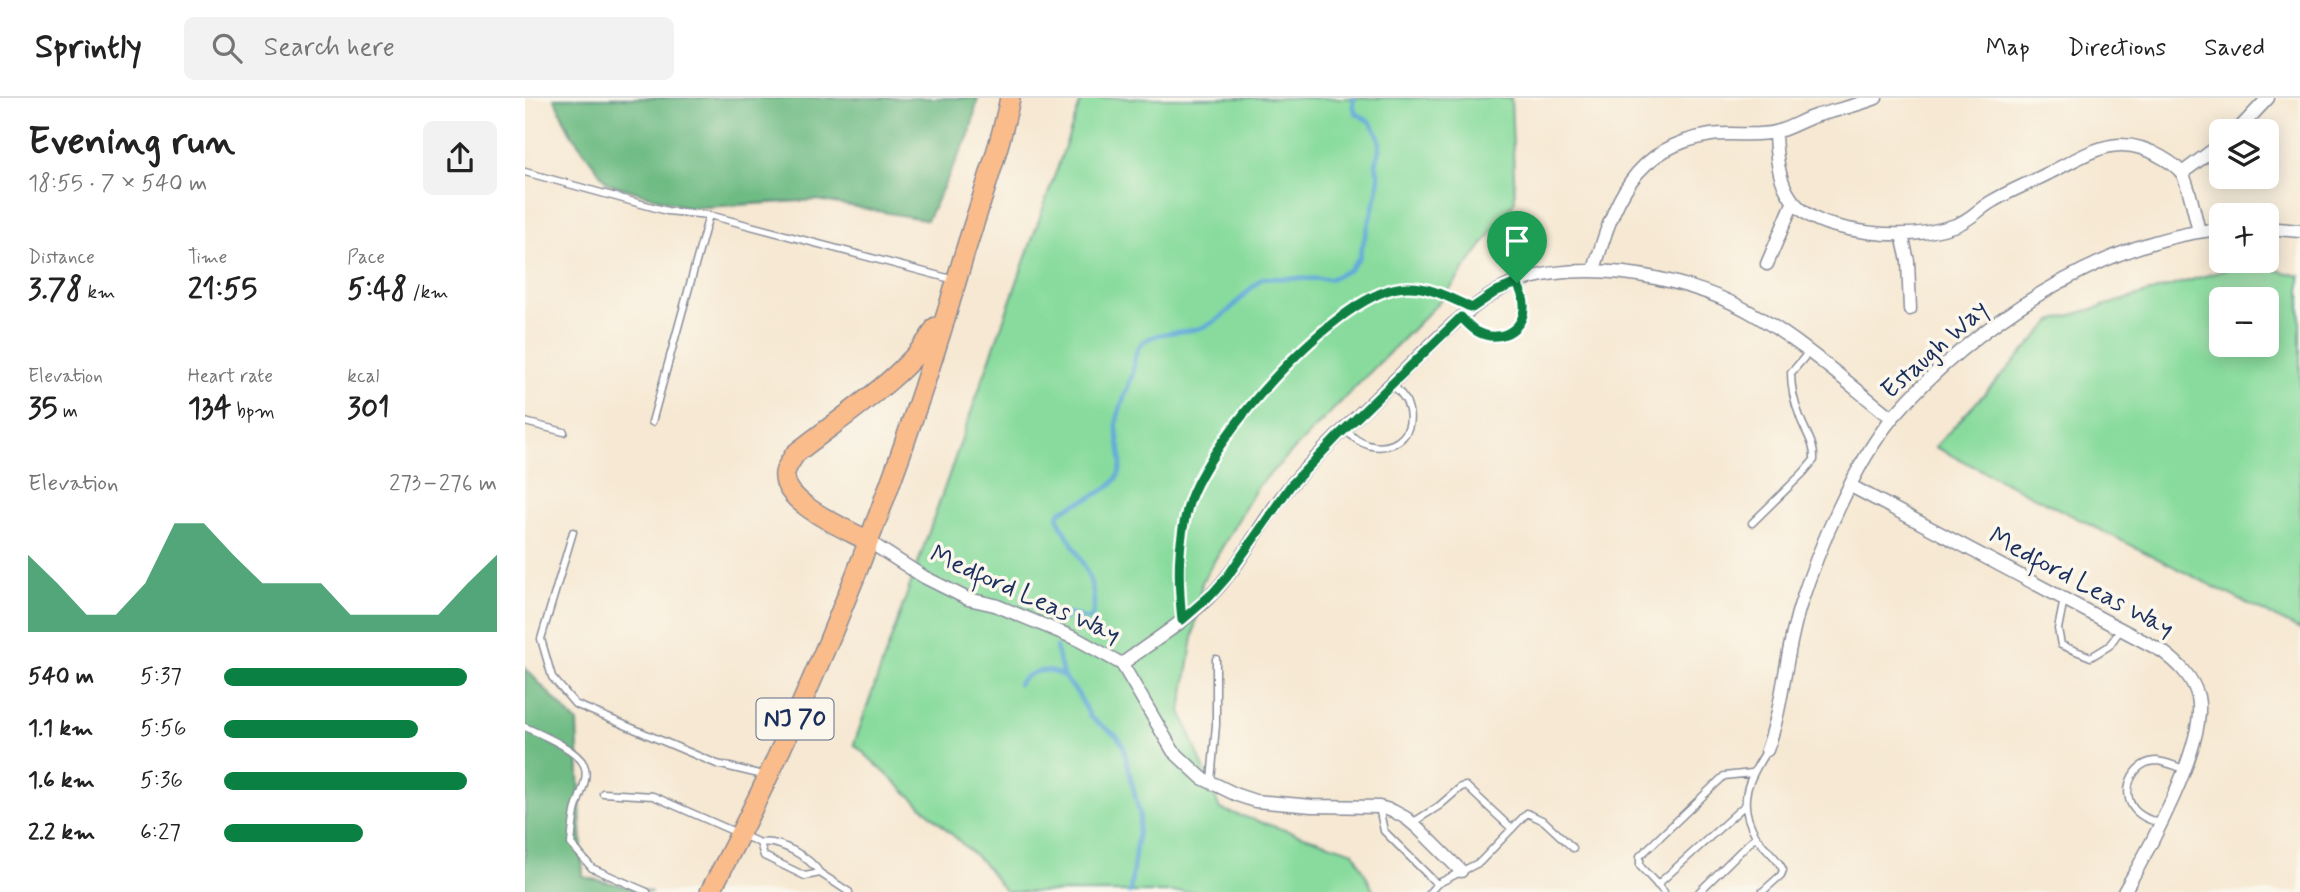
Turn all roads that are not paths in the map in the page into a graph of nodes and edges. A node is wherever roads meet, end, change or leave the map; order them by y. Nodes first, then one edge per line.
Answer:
1 (1010, 98) edge
2 (1877, 98) edge
3 (2268, 98) edge
4 (2248, 119) edge
5 (1775, 132) junction
6 (2209, 153) edge
7 (525, 172) edge
8 (2182, 173) junction
9 (1793, 202) junction
10 (709, 215) junction
11 (2279, 229) edge
12 (2209, 230) edge
13 (2199, 231) junction
14 (2300, 231) edge
15 (1902, 235) junction
16 (1767, 264) dead end
17 (1594, 270) junction
18 (1517, 283) junction
19 (955, 288) junction
20 (1472, 308) junction
21 (1910, 309) dead end
22 (1461, 317) junction
23 (1808, 353) junction
24 (1392, 383) junction
25 (1892, 418) junction
26 (525, 422) edge
27 (652, 422) dead end
28 (1345, 429) junction
29 (564, 432) dead end
30 (1851, 486) junction
31 (1752, 523) dead end
32 (573, 532) dead end
33 (868, 541) junction
34 (2064, 599) junction
35 (1182, 620) junction
36 (2120, 629) junction
37 (1216, 659) dead end
38 (1122, 664) junction
39 (525, 727) edge
40 (1767, 750) joint
41 (2183, 769) junction
42 (1752, 773) junction
43 (769, 777) junction
44 (1211, 783) junction
45 (603, 793) dead end
46 (1744, 806) junction
47 (1379, 807) junction
48 (1412, 823) junction
49 (2160, 823) junction
50 (1512, 829) junction
51 (741, 833) junction
52 (1755, 836) junction
53 (760, 843) junction
54 (1573, 848) dead end
55 (1461, 871) junction
56 (820, 873) junction
57 (1437, 884) junction
58 (1657, 885) junction
59 (647, 892) edge
60 (710, 892) edge
61 (849, 892) edge
62 (1430, 892) edge
63 (1664, 892) edge
64 (1699, 892) edge
65 (1762, 892) edge
66 (2124, 892) edge

1 - 19 highway, NJ 70
2 - 5 street
3 - 4 street
5 - 9 street
5 - 17 street
6 - 8 street
7 - 10 lane
8 - 13 street
8 - 15 street
9 - 15 street
9 - 16 street
10 - 19 lane
10 - 27 lane
11 - 14 street
12 - 13 street, Estaugh Way
13 - 25 street, Estaugh Way
15 - 21 street
17 - 18 street, Medford Leas Way
17 - 23 street, Medford Leas Way
18 - 20 street, Medford Leas Way
18 - 22 lane
19 - 33 highway, NJ 70
19 - 33 highway
20 - 22 street, Medford Leas Way
20 - 35 lane
22 - 24 street, Medford Leas Way
23 - 25 street, Medford Leas Way
23 - 31 lane
24 - 28 street, Medford Leas Way
24 - 28 lane
25 - 30 street, Estaugh Way
26 - 29 lane
28 - 35 street, Medford Leas Way
30 - 34 street, Medford Leas Way
30 - 40 street, Estaugh Way
32 - 43 lane
33 - 38 street, Medford Leas Way
33 - 43 highway, NJ 70
34 - 36 street, Medford Leas Way
34 - 36 lane
35 - 38 street, Medford Leas Way
36 - 41 street, Medford Leas Way
37 - 44 lane
38 - 44 street
39 - 59 lane
40 - 42 lane
41 - 49 street, Medford Leas Way
41 - 49 lane
42 - 46 lane
42 - 58 lane
43 - 51 highway, NJ 70
44 - 47 street
45 - 51 lane
46 - 52 lane
46 - 58 lane
47 - 48 street
47 - 57 lane
48 - 50 lane
48 - 55 street
49 - 66 street, Medford Leas Way
50 - 54 lane
50 - 55 lane
51 - 53 lane
51 - 60 highway, NJ 70
52 - 64 lane
52 - 65 lane
53 - 56 lane
53 - 56 lane
55 - 57 lane
56 - 61 lane
57 - 62 lane
58 - 63 lane

